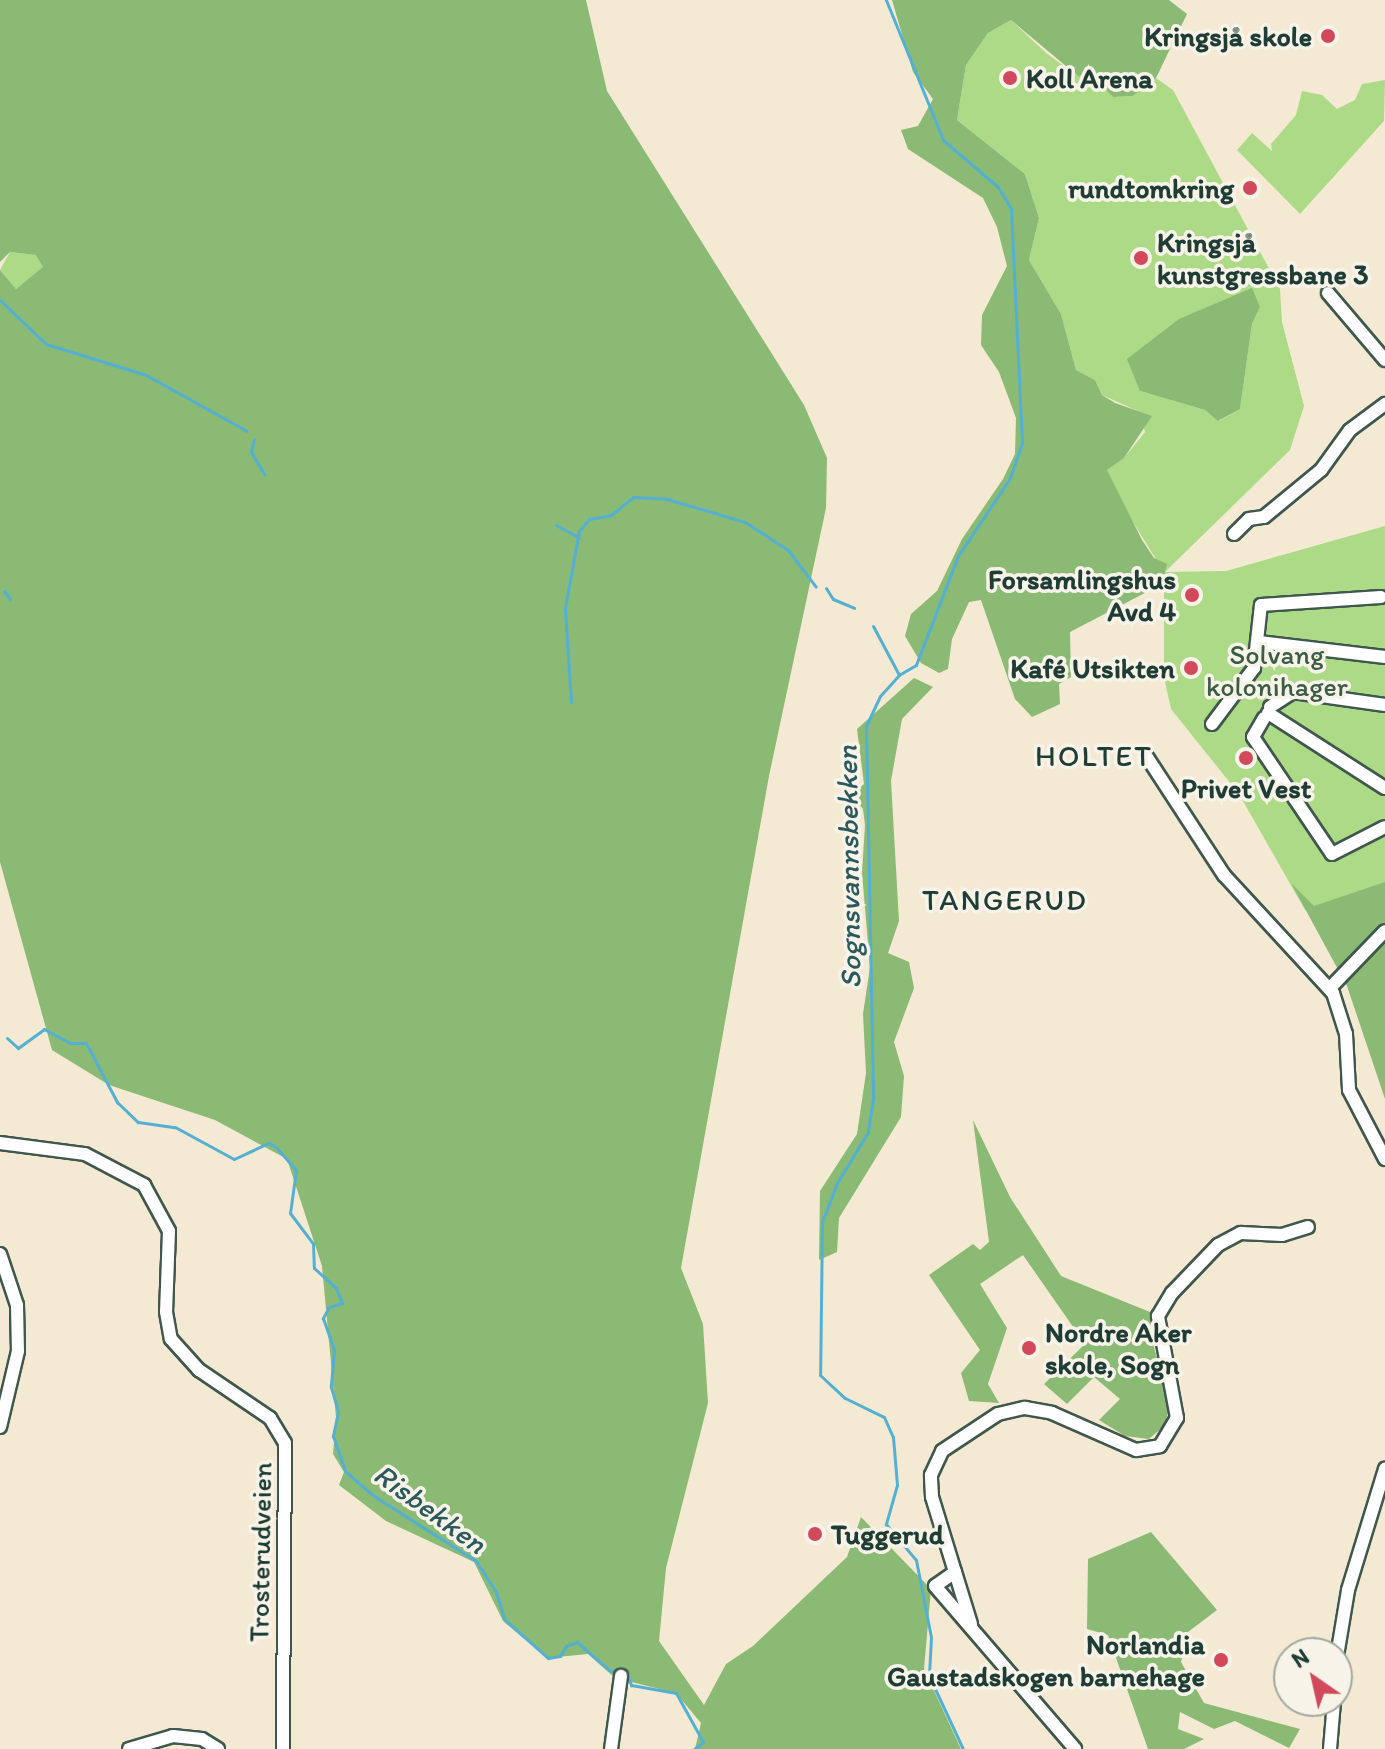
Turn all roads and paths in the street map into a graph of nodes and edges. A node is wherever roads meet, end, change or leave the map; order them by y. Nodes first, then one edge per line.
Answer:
1 (1328, 293) dead end
2 (1385, 360) edge
3 (1385, 404) edge
4 (1234, 534) dead end
5 (1384, 596) edge
6 (1259, 642) junction
7 (1385, 657) edge
8 (1385, 705) edge
9 (1267, 713) junction
10 (1212, 724) dead end
11 (1147, 757) dead end
12 (1385, 788) edge
13 (1385, 827) edge
14 (1385, 931) edge
15 (1330, 988) junction
16 (0, 1143) edge
17 (1385, 1159) edge
18 (1308, 1227) dead end
19 (0, 1254) edge
20 (0, 1427) edge
21 (1385, 1469) edge
22 (955, 1572) junction
23 (971, 1624) junction
24 (1340, 1637) edge
25 (621, 1676) dead end
26 (1333, 1717) edge
27 (129, 1749) edge
28 (218, 1749) edge
29 (283, 1749) edge
30 (611, 1749) edge
31 (1075, 1749) edge
32 (1330, 1749) edge

1 - 2 street
3 - 4 street
5 - 6 street
6 - 7 street
6 - 10 street
8 - 9 street
9 - 12 street
9 - 13 street
11 - 15 street
14 - 15 street
15 - 17 street
16 - 29 street, Trosterudveien
18 - 22 street
19 - 20 street
21 - 24 street
22 - 23 street
22 - 23 street
23 - 31 street
25 - 30 street
26 - 32 street
27 - 28 street

